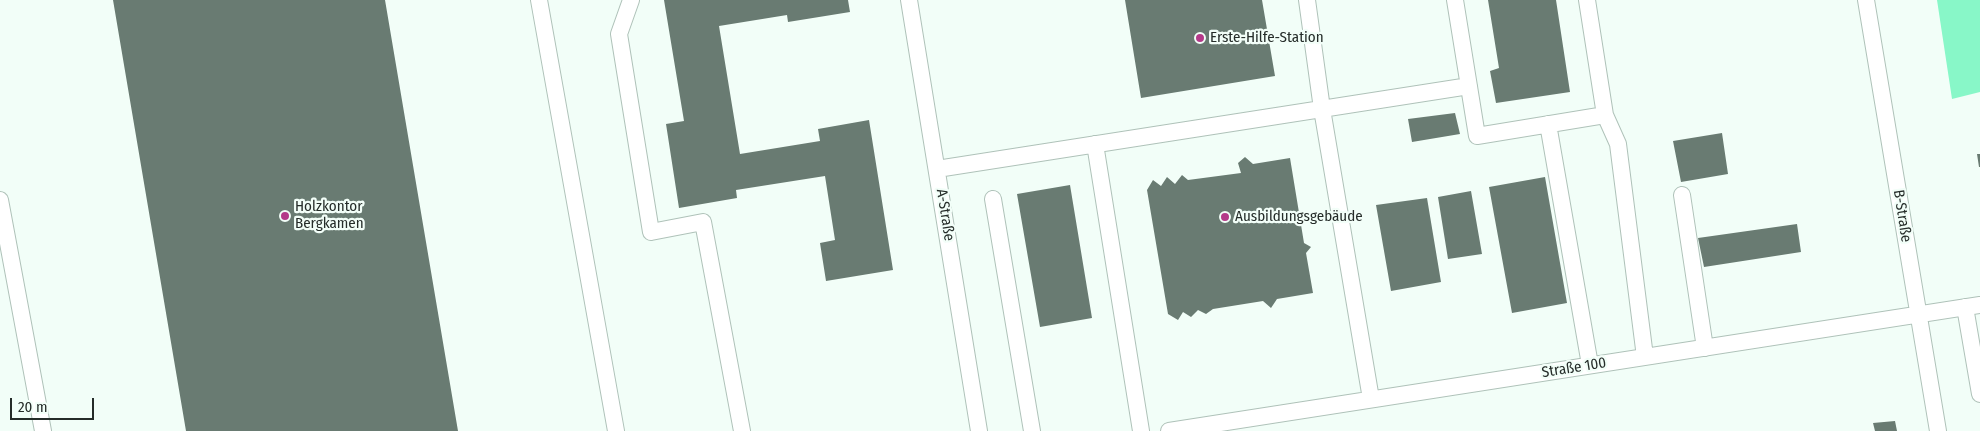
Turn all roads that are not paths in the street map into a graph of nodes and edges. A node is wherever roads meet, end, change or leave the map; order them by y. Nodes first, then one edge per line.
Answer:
1 (539, 0) edge
2 (631, 0) edge
3 (910, 0) edge
4 (1307, 0) edge
5 (1455, 0) edge
6 (1587, 0) edge
7 (1866, 0) edge
8 (1469, 86) junction
9 (1322, 109) junction
10 (1605, 115) junction
11 (1548, 124) junction
12 (1095, 144) junction
13 (937, 169) junction
14 (1682, 195) dead end
15 (993, 198) dead end
16 (0, 200) edge
17 (1972, 306) edge
18 (1918, 315) junction
19 (1705, 348) junction
20 (1645, 357) junction
21 (1590, 365) junction
22 (1980, 394) edge
23 (1371, 399) junction
24 (1199, 429) edge
25 (43, 431) edge
26 (616, 431) edge
27 (742, 431) edge
28 (979, 431) edge
29 (1032, 431) edge
30 (1142, 431) edge
31 (1169, 431) edge
32 (1938, 431) edge

1 - 26 lane
2 - 27 lane
3 - 13 lane, A-Straße
4 - 9 lane
5 - 8 lane
6 - 10 lane
7 - 18 lane, B-Straße
8 - 9 lane
8 - 11 lane
9 - 12 lane
9 - 23 lane
10 - 11 lane
10 - 20 lane
11 - 21 lane
12 - 13 lane
12 - 30 lane
13 - 28 lane, A-Straße
14 - 19 lane
15 - 29 lane
16 - 25 lane
17 - 18 lane, Straße 100
17 - 22 lane
18 - 19 lane, Straße 100
18 - 32 lane, B-Straße
19 - 20 lane, Straße 100
20 - 21 lane, Straße 100
21 - 23 lane, Straße 100
23 - 24 lane, Straße 100
24 - 31 lane, Straße 100

